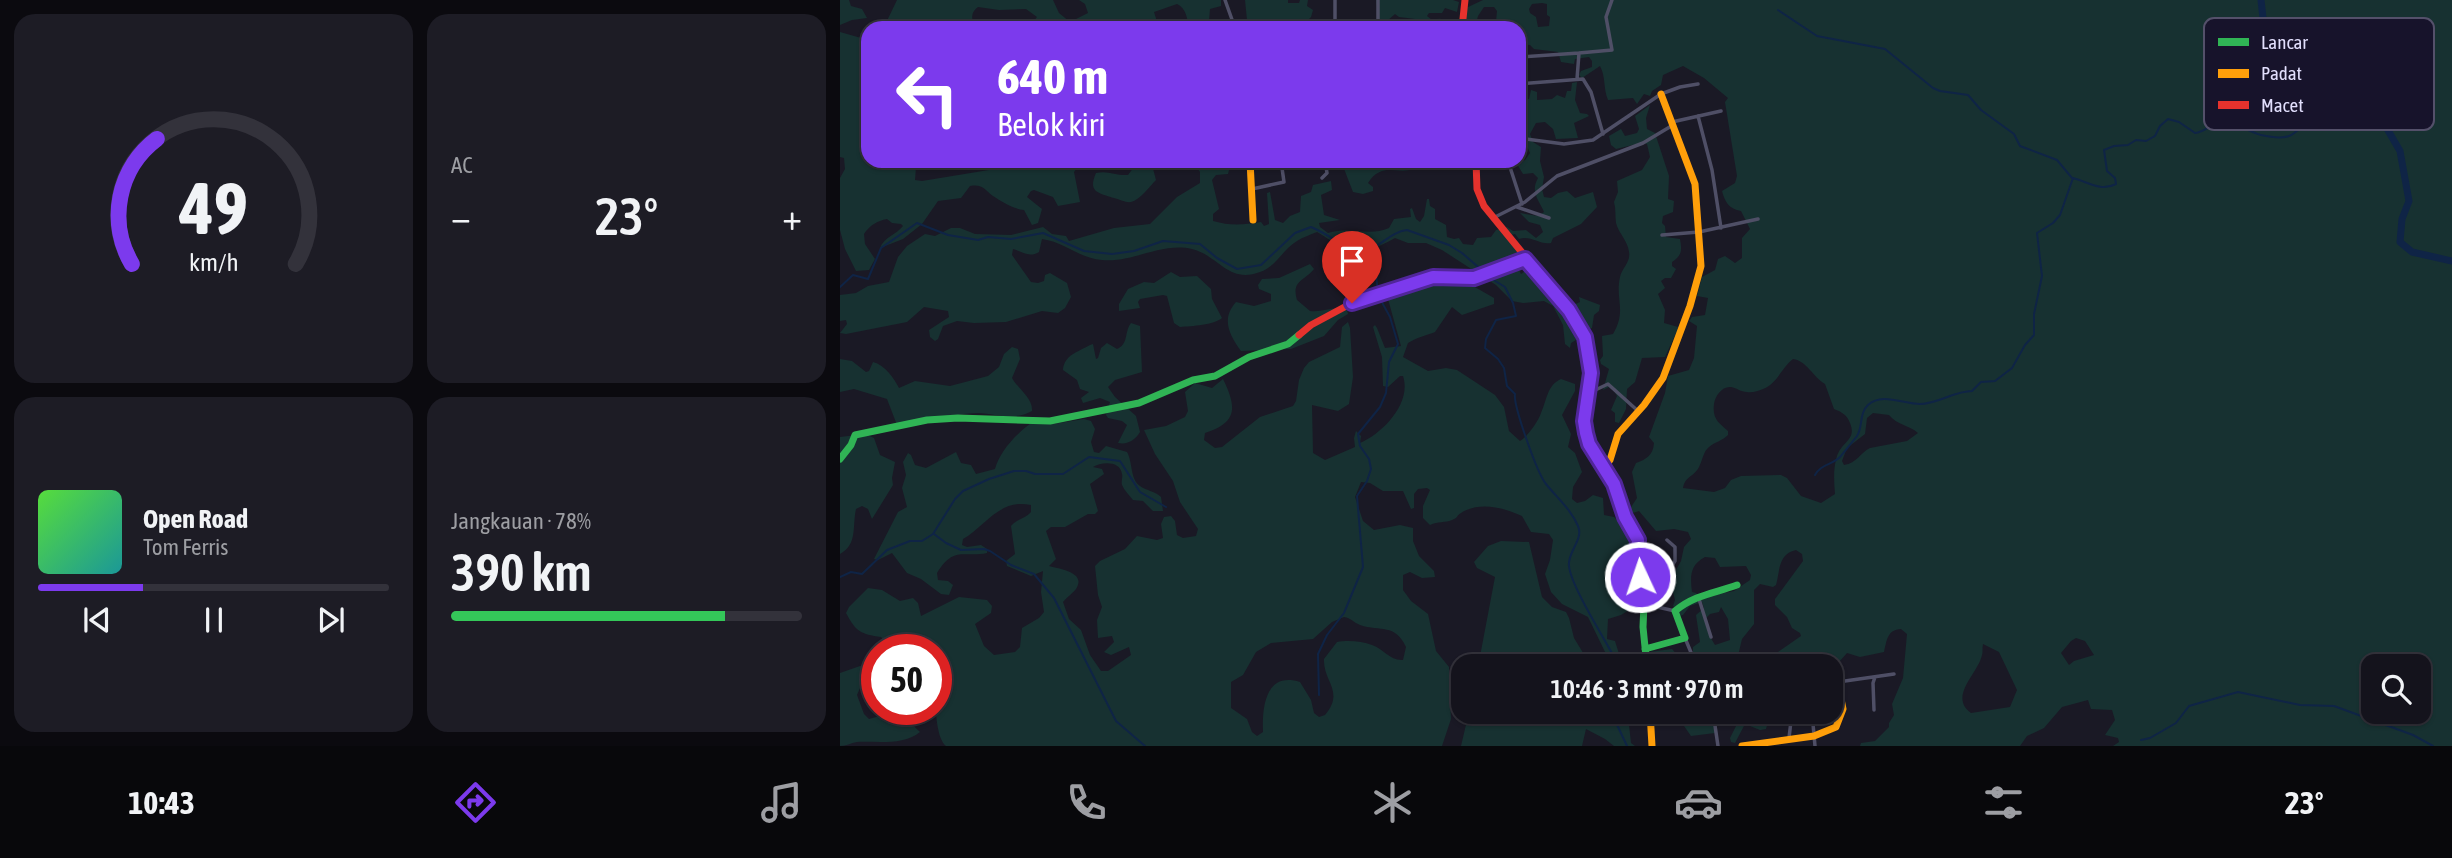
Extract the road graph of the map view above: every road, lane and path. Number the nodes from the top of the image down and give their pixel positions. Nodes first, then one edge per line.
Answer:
1 (1225, 0) edge
2 (1335, 0) edge
3 (1378, 0) edge
4 (1465, 0) edge
5 (1612, 0) edge
6 (1232, 21) edge
7 (1335, 21) edge
8 (1378, 21) edge
9 (1463, 21) edge
10 (1579, 53) junction
11 (1526, 57) edge
12 (1577, 79) junction
13 (1526, 83) edge
14 (1698, 84) dead end
15 (1661, 94) junction
16 (1721, 111) dead end
17 (1698, 116) junction
18 (1673, 123) junction
19 (1603, 135) junction
20 (1526, 139) edge
21 (1250, 168) edge
22 (1282, 168) edge
23 (1327, 168) edge
24 (1476, 168) edge
25 (1510, 168) edge
26 (1322, 178) dead end
27 (1250, 189) junction
28 (1522, 204) junction
29 (1515, 206) junction
30 (1493, 218) junction
31 (1549, 218) dead end
32 (1758, 219) dead end
33 (1253, 220) dead end
34 (1721, 228) junction
35 (1699, 232) junction
36 (1662, 235) dead end
37 (1525, 259) junction
38 (1590, 393) junction
39 (1639, 411) junction
40 (840, 459) edge
41 (1603, 468) junction
42 (1667, 540) dead end
43 (1640, 577) junction
44 (1737, 585) dead end
45 (1697, 595) junction
46 (1644, 604) junction
47 (1675, 611) junction
48 (1711, 637) dead end
49 (1685, 638) junction
50 (1644, 649) junction
51 (1645, 654) edge
52 (1692, 654) edge
53 (1894, 674) dead end
54 (1875, 677) junction
55 (1843, 681) edge
56 (1874, 710) dead end
57 (1651, 724) edge
58 (1715, 724) edge
59 (1791, 724) edge
60 (1813, 724) edge
61 (1838, 724) edge
62 (1814, 736) junction
63 (1790, 738) junction
64 (1652, 746) edge
65 (1718, 746) edge
66 (1742, 746) edge
67 (1815, 746) edge

1 - 6 street
2 - 7 street
3 - 8 street
4 - 9 street
5 - 10 street
10 - 11 street
10 - 12 street
12 - 13 street
12 - 19 street
14 - 15 street
15 - 18 street
15 - 19 street
16 - 17 street
17 - 18 street
17 - 34 street
18 - 28 street
18 - 35 street
19 - 20 street
21 - 27 street
22 - 27 street
23 - 26 street
24 - 30 street
25 - 28 street
27 - 33 street
28 - 29 street
29 - 30 street
29 - 31 street
30 - 37 street
32 - 34 street
34 - 35 street
35 - 36 street
35 - 39 street
37 - 38 street
37 - 40 street
38 - 39 street
38 - 41 street
39 - 41 street
41 - 43 street
42 - 43 street
43 - 46 street
44 - 45 street
45 - 47 street
45 - 48 street
46 - 47 street
46 - 50 street
47 - 49 street
49 - 50 street
49 - 52 street
50 - 51 street
53 - 54 street
54 - 55 street
54 - 56 street
57 - 64 street
58 - 65 street
59 - 63 street
60 - 62 street
61 - 62 street
62 - 63 street
62 - 67 street
63 - 66 street

